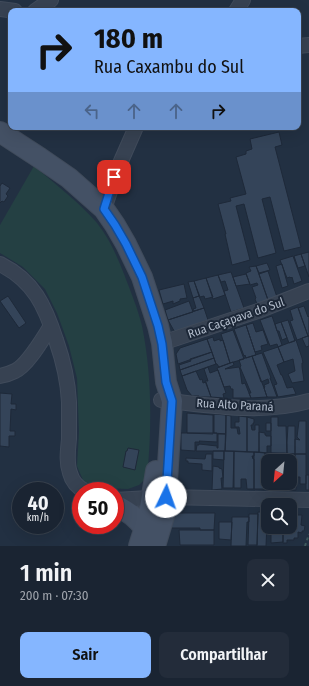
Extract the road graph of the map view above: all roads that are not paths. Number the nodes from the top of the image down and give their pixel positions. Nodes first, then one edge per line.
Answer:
1 (51, 0) edge
2 (39, 8) edge
3 (135, 130) edge
4 (0, 132) edge
5 (104, 209) junction
6 (0, 264) edge
7 (309, 292) edge
8 (51, 326) junction
9 (162, 344) junction
10 (0, 376) edge
11 (166, 394) junction
12 (309, 401) edge
13 (74, 482) edge
14 (159, 498) junction
15 (124, 500) edge
16 (309, 500) edge
17 (124, 510) edge
18 (142, 537) edge
19 (155, 546) edge

1 - 2 street
3 - 5 street
4 - 5 main road
5 - 9 main road
6 - 8 street
7 - 9 street, Rua Caçapava do Sul
8 - 10 street
8 - 13 street
9 - 11 main road
11 - 12 street, Rua Alto Paraná
11 - 14 main road
14 - 15 street
14 - 16 street
14 - 18 main road
14 - 19 main road
17 - 18 main road

